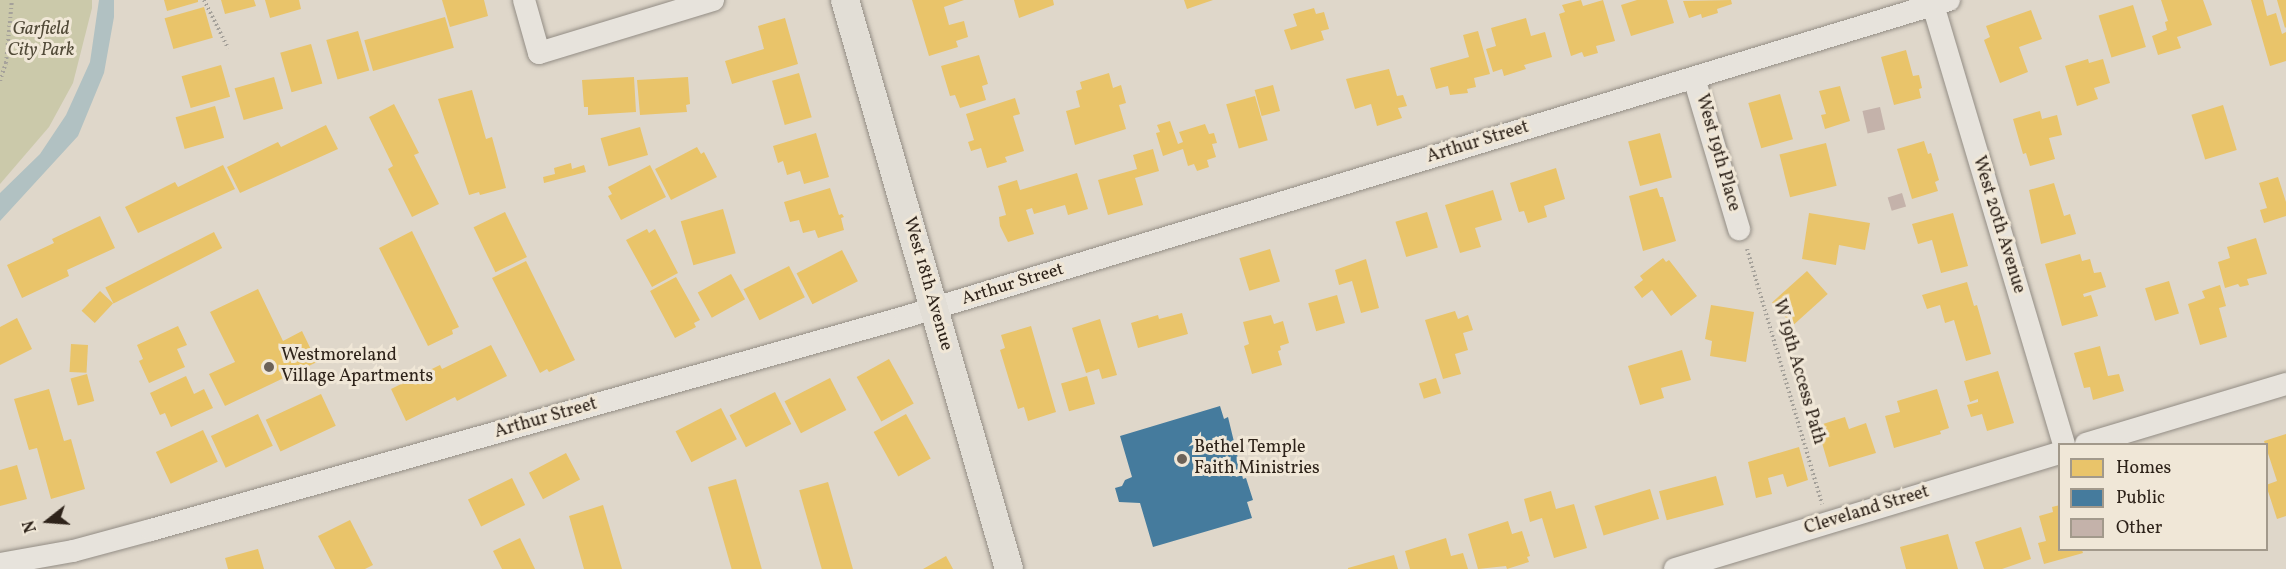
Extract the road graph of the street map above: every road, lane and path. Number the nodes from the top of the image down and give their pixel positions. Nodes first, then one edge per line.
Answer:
1 (12, 0) edge
2 (204, 0) edge
3 (524, 0) edge
4 (713, 0) edge
5 (845, 0) edge
6 (1941, 2) edge
7 (228, 48) dead end
8 (1694, 78) junction
9 (0, 81) edge
10 (1739, 229) joint
11 (933, 308) junction
12 (2286, 384) edge
13 (2064, 443) edge
14 (2089, 443) edge
15 (2058, 454) edge
16 (1827, 523) junction
17 (0, 564) edge
18 (1009, 569) edge
19 (1675, 569) edge

1 - 9 path
2 - 7 path
3 - 4 street
5 - 11 main road, West 18th Avenue
6 - 8 street, Arthur Street
6 - 13 street, West 20th Avenue
8 - 10 street, West 19th Place
8 - 11 street, Arthur Street
10 - 16 path, W 19th Access Path
11 - 17 street, Arthur Street
11 - 18 main road, West 18th Avenue
12 - 14 street
15 - 16 street, Cleveland Street
16 - 19 street, Cleveland Street

